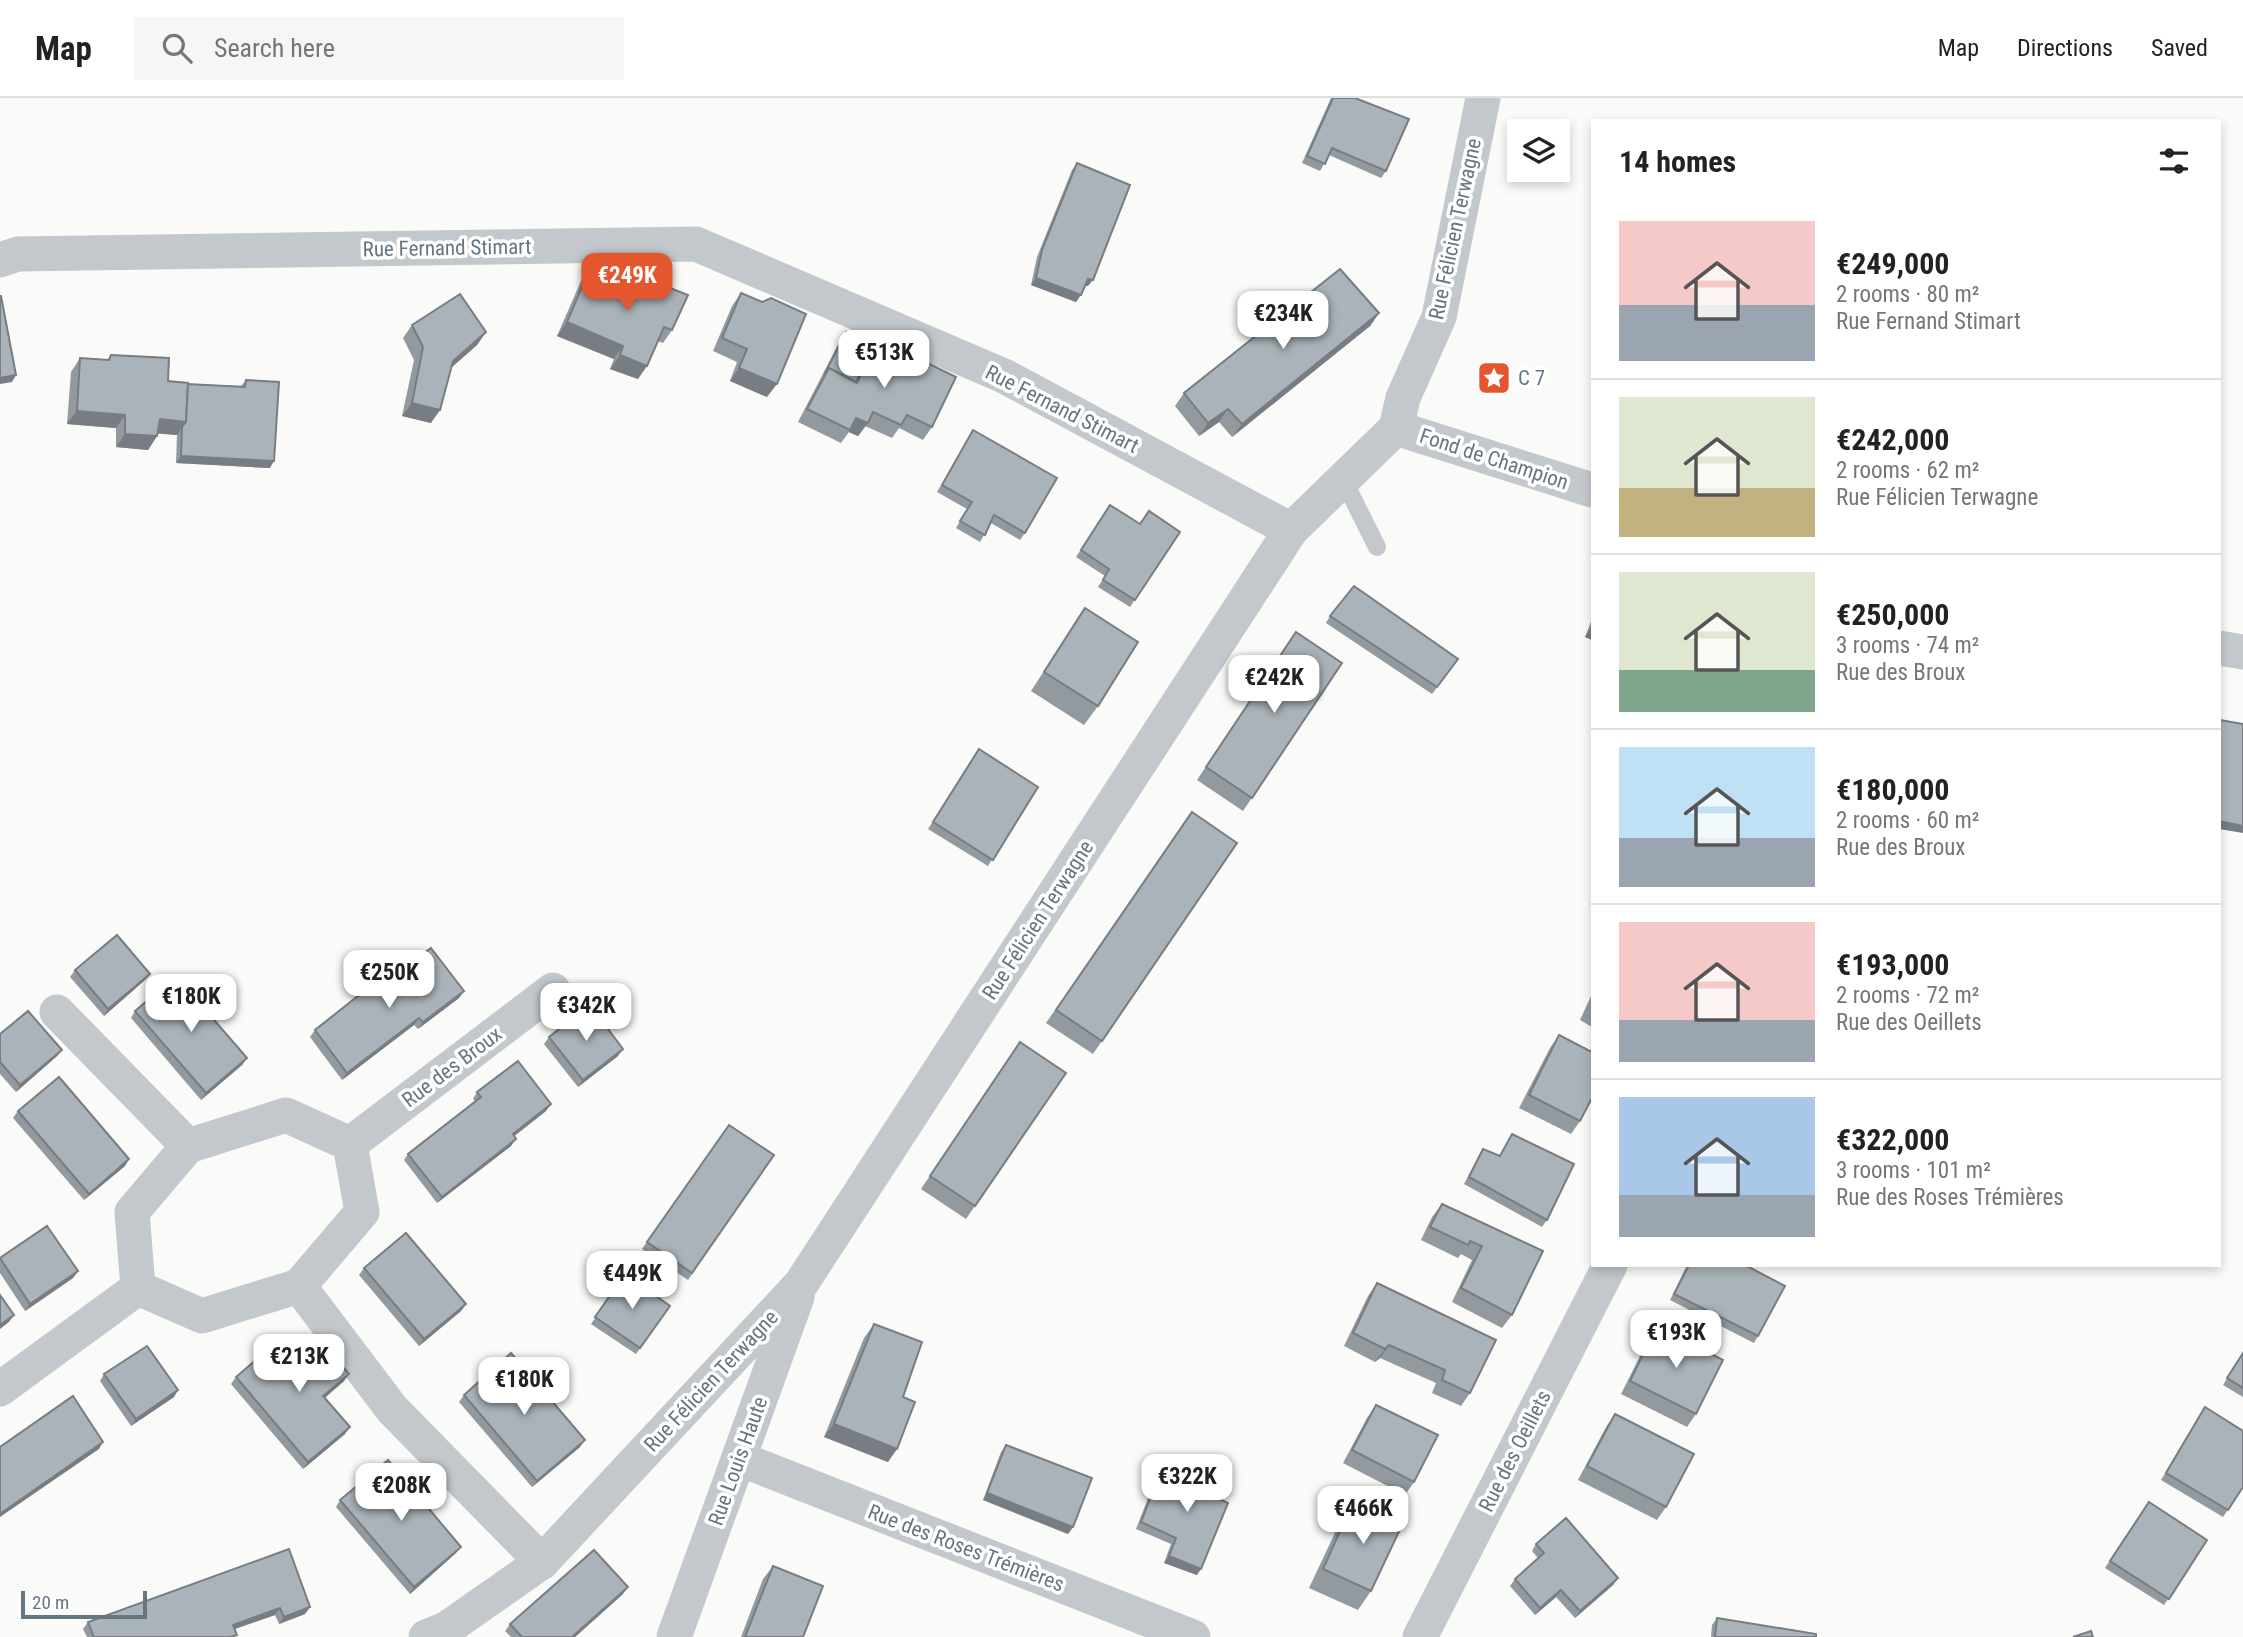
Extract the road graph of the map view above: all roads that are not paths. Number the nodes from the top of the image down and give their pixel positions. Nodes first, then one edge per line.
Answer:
1 (1483, 98) edge
2 (0, 260) edge
3 (1396, 428) junction
4 (1343, 479) junction
5 (1591, 491) edge
6 (1291, 530) junction
7 (1377, 547) dead end
8 (2221, 648) edge
9 (2243, 652) edge
10 (553, 990) dead end
11 (57, 1012) dead end
12 (350, 1144) junction
13 (188, 1146) junction
14 (1609, 1267) edge
15 (802, 1284) junction
16 (299, 1286) junction
17 (138, 1288) junction
18 (0, 1389) edge
19 (740, 1459) junction
20 (542, 1562) junction
21 (426, 1637) edge
22 (674, 1637) edge
23 (1193, 1637) edge
24 (1420, 1637) edge

1 - 3 street, Rue Félicien Terwagne
2 - 6 street, Rue Fernand Stimart
3 - 4 street, Rue Félicien Terwagne
3 - 5 street, Fond de Champion
4 - 6 street, Rue Félicien Terwagne
4 - 7 lane
6 - 15 street, Rue Félicien Terwagne
8 - 9 street
10 - 12 street, Rue des Broux
11 - 13 street
12 - 13 street
12 - 16 street
13 - 17 street
14 - 24 street, Rue des Oeillets
15 - 19 street, Rue Louis Haute
15 - 20 street, Rue Félicien Terwagne
16 - 17 street
16 - 20 street
17 - 18 street
19 - 22 street, Rue Louis Haute
19 - 23 street, Rue des Roses Trémières
20 - 21 street, Rue Félicien Terwagne

